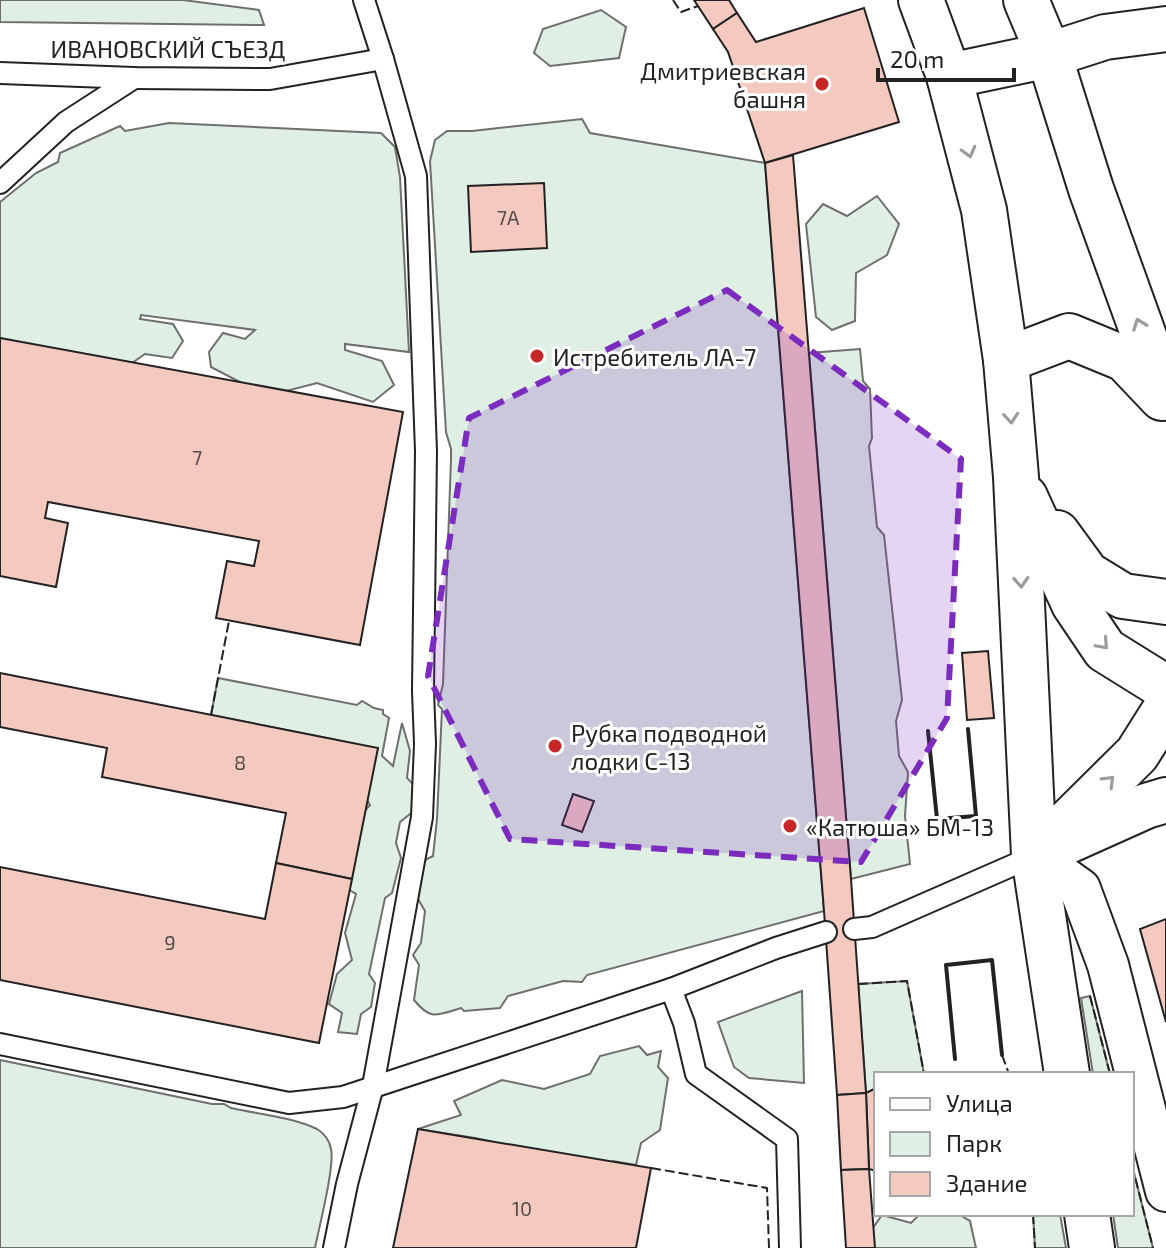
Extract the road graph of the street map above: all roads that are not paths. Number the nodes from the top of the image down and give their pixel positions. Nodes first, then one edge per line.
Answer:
1 (364, 0) edge
2 (921, 0) edge
3 (1026, 0) edge
4 (1166, 29) edge
5 (1049, 55) junction
6 (383, 59) junction
7 (0, 73) edge
8 (949, 76) junction
9 (134, 78) junction
10 (0, 183) edge
11 (1006, 360) junction
12 (1166, 397) edge
13 (1166, 403) edge
14 (1016, 477) junction
15 (1166, 602) edge
16 (1166, 688) edge
17 (1166, 708) edge
18 (1166, 800) edge
19 (1034, 856) junction
20 (854, 929) dead end
21 (826, 932) dead end
22 (671, 989) junction
23 (0, 1044) edge
24 (1067, 1072) edge
25 (373, 1086) junction
26 (1166, 1191) edge
27 (1087, 1216) edge
28 (334, 1248) edge
29 (790, 1248) edge
30 (1092, 1248) edge

1 - 6 lane
2 - 8 main road
3 - 5 main road
4 - 5 main road
5 - 8 main road
12 -> 5 main road
6 - 9 lane, ИВАНОВСКИЙ СЪЕЗД
6 - 25 lane
7 - 9 lane, ИВАНОВСКИЙ СЪЕЗД
8 -> 11 main road
9 - 10 lane
11 - 13 main road
11 -> 14 main road
14 - 15 main road
14 -> 16 main road
14 -> 19 main road
19 -> 17 main road
18 - 19 main road
19 - 20 lane
19 - 24 main road
19 - 26 street
21 - 22 lane
22 - 25 lane
22 - 29 lane
23 - 25 lane
25 - 28 lane
27 - 30 main road

